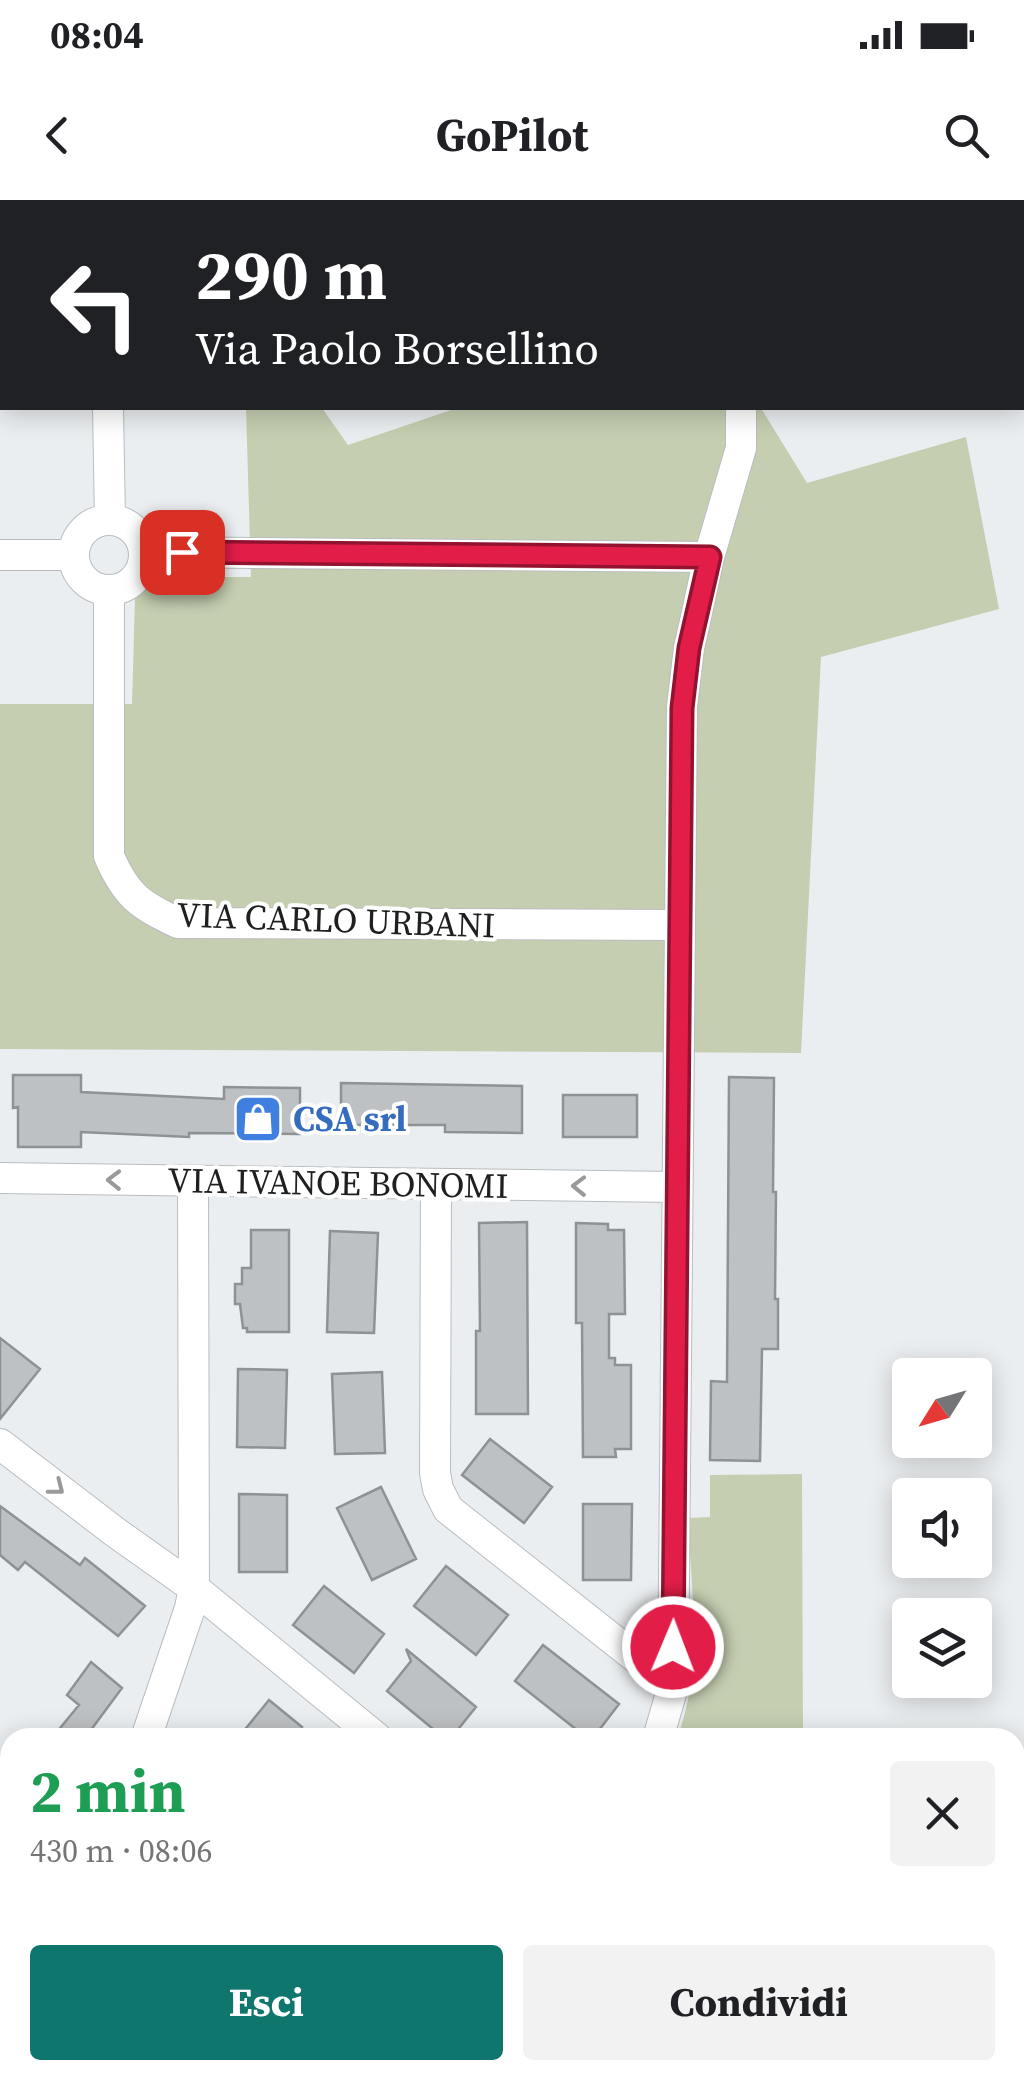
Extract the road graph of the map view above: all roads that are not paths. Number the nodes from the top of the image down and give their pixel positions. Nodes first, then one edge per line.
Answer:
1 (108, 410) edge
2 (741, 410) edge
3 (110, 520) junction
4 (144, 552) junction
5 (0, 555) edge
6 (74, 555) junction
7 (710, 557) junction
8 (109, 590) junction
9 (679, 925) junction
10 (0, 1178) edge
11 (193, 1182) junction
12 (436, 1185) junction
13 (676, 1187) junction
14 (0, 1444) edge
15 (195, 1537) junction
16 (146, 1554) junction
17 (194, 1588) junction
18 (673, 1687) junction
19 (149, 1728) edge
20 (365, 1728) edge
21 (661, 1728) edge

1 - 3 street
2 - 7 street
3 - 4 street
3 - 6 street
4 - 7 street
4 - 8 street
5 - 6 street
6 - 8 street
7 - 9 street
8 - 9 street, VIA CARLO URBANI
9 - 13 street
11 -> 10 street, VIA IVANOE BONOMI
11 - 12 street, VIA IVANOE BONOMI
11 - 15 street
13 -> 12 street, VIA IVANOE BONOMI
12 - 18 street
13 - 18 street
14 -> 16 street
15 - 16 street
15 - 17 street
16 - 17 street
17 - 19 street
17 - 20 street
18 - 21 street

